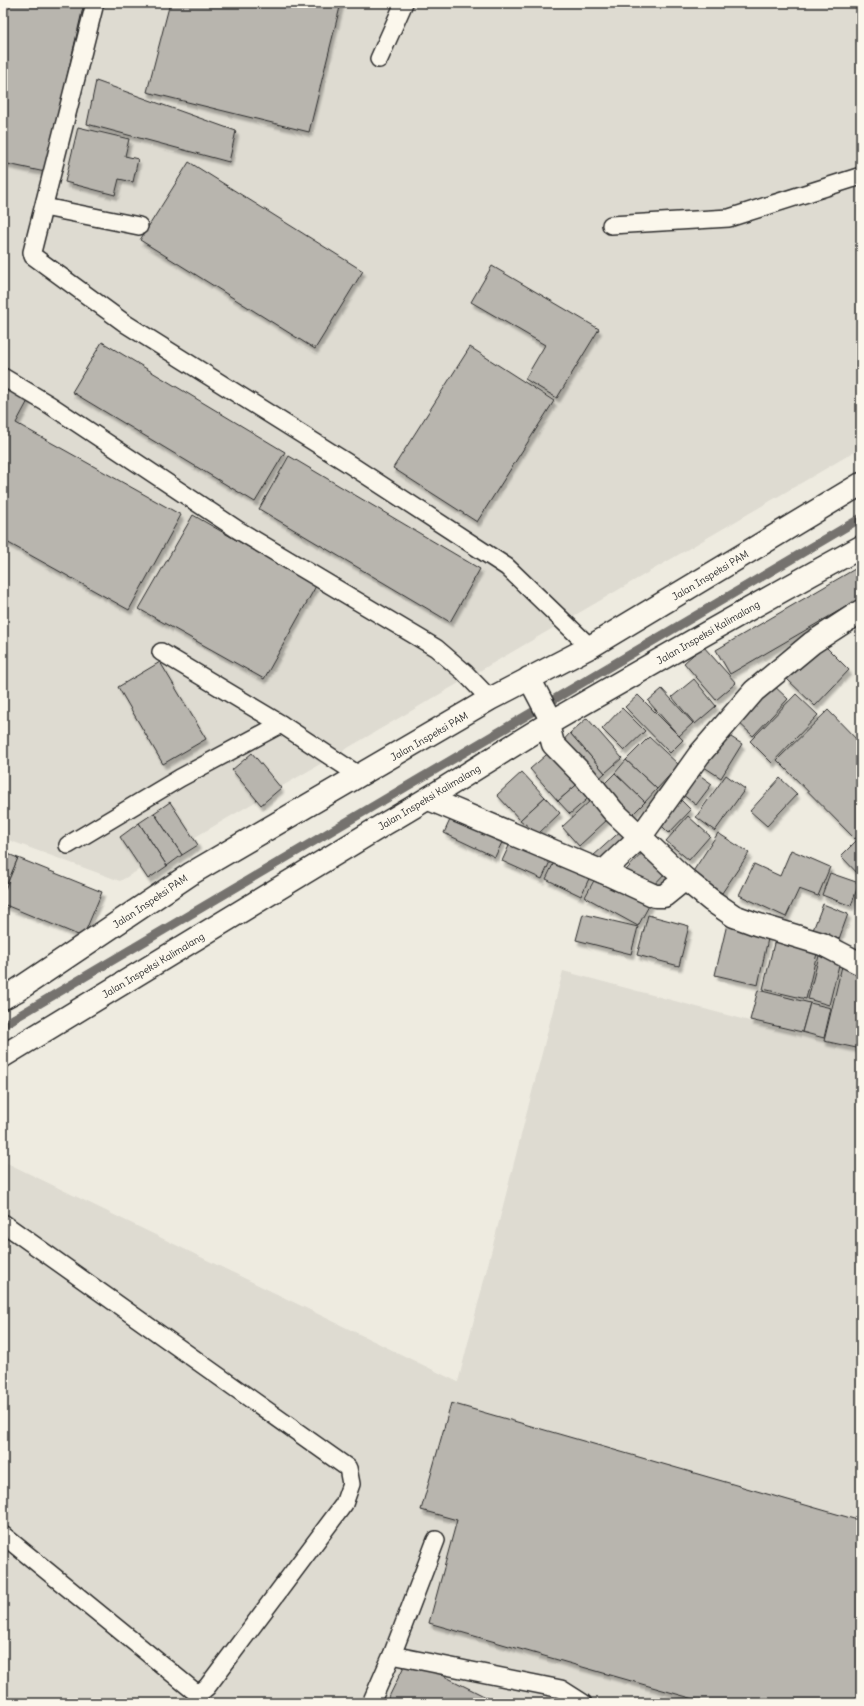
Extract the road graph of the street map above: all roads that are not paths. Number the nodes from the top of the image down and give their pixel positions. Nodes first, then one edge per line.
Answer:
1 (95, 3) edge
2 (404, 3) edge
3 (379, 59) dead end
4 (861, 176) edge
5 (44, 207) junction
6 (611, 225) dead end
7 (139, 226) dead end
8 (3, 377) edge
9 (859, 490) edge
10 (861, 547) edge
11 (861, 611) edge
12 (590, 647) junction
13 (161, 652) dead end
14 (530, 680) junction
15 (490, 700) junction
16 (548, 721) junction
17 (281, 724) junction
18 (360, 776) junction
19 (429, 799) junction
20 (641, 836) junction
21 (68, 845) dead end
22 (603, 872) junction
23 (685, 879) junction
24 (861, 964) edge
25 (3, 998) edge
26 (3, 1056) edge
27 (3, 1223) edge
28 (3, 1535) edge
29 (436, 1540) dead end
30 (392, 1654) junction
31 (371, 1703) edge
32 (583, 1703) edge

1 - 5 lane
2 - 3 lane
4 - 6 lane
5 - 7 lane
5 - 12 lane
8 - 15 lane
9 - 12 street, Jalan Inspeksi PAM
10 - 16 street, Jalan Inspeksi Kalimalang
11 - 20 street
12 - 14 street, Jalan Inspeksi PAM
13 - 17 lane
14 - 15 street, Jalan Inspeksi PAM
14 - 16 street
15 - 18 street, Jalan Inspeksi PAM
16 - 19 street, Jalan Inspeksi Kalimalang
16 - 20 street
17 - 18 lane
17 - 21 lane
18 - 25 street, Jalan Inspeksi PAM
19 - 22 street
19 - 26 street, Jalan Inspeksi Kalimalang
20 - 22 street
20 - 23 street
22 - 23 street
23 - 24 street
27 - 28 lane
29 - 30 lane
30 - 31 lane
30 - 32 lane

